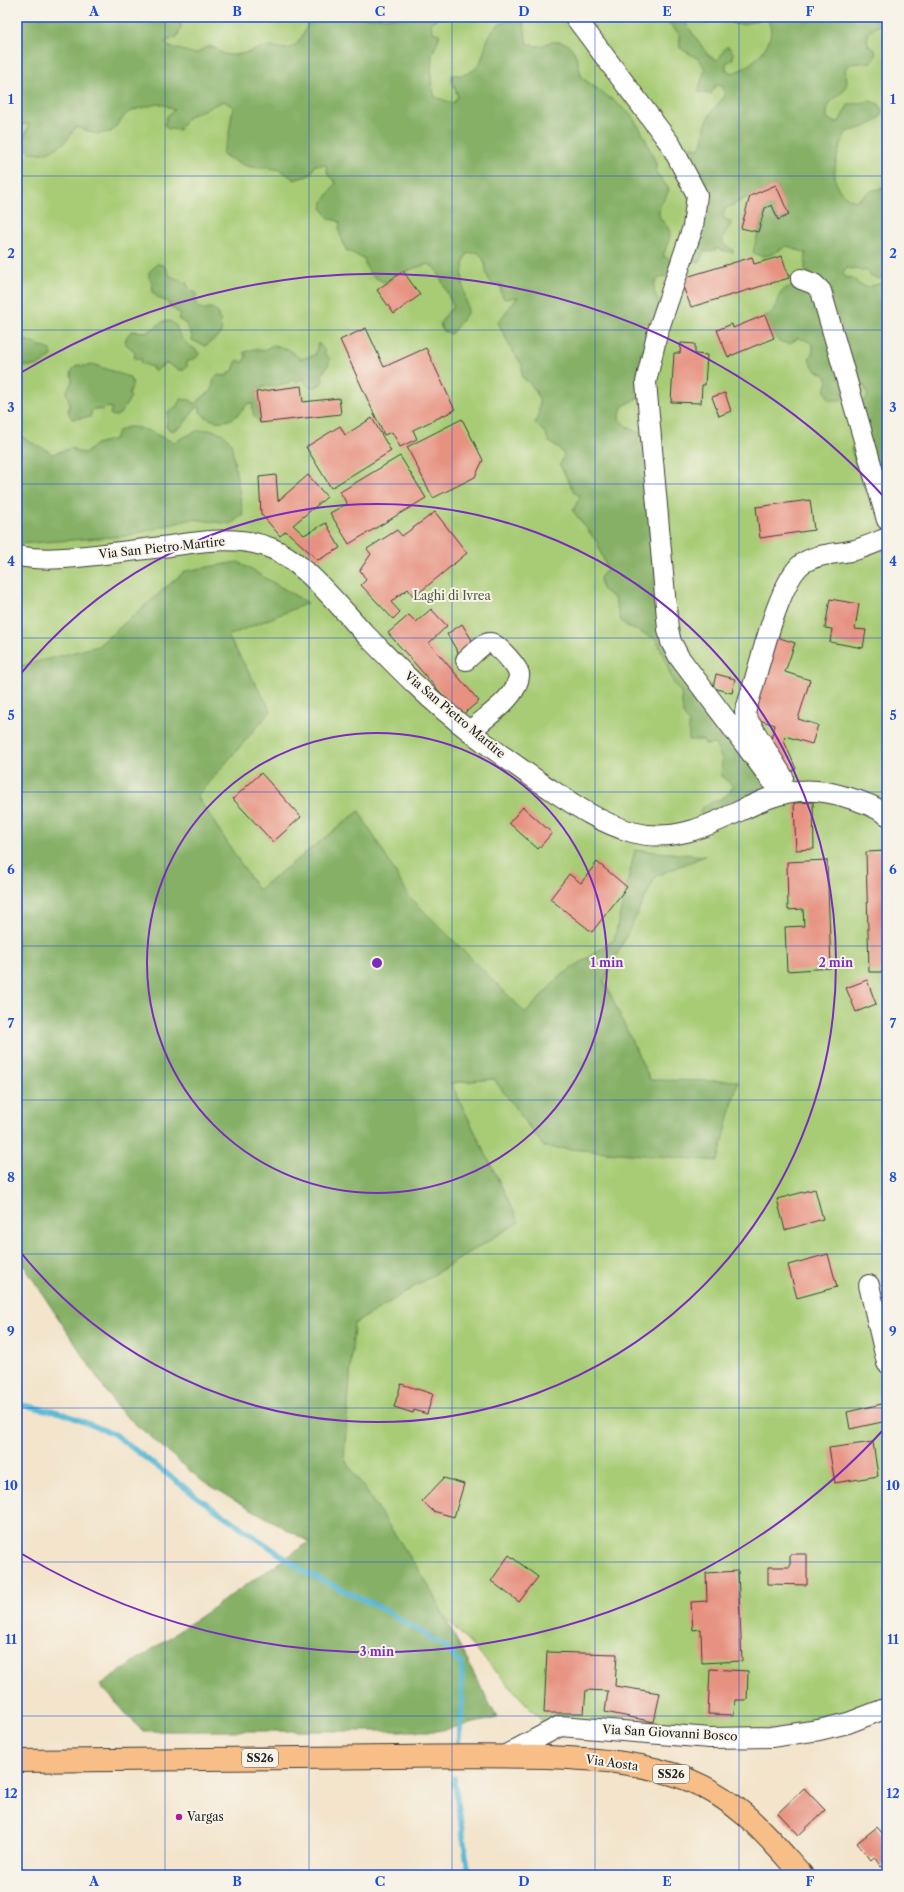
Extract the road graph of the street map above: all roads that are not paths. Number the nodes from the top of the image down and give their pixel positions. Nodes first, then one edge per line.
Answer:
1 (575, 17) edge
2 (801, 279) dead end
3 (887, 520) edge
4 (887, 538) edge
5 (17, 556) edge
6 (466, 660) dead end
7 (470, 731) junction
8 (787, 793) junction
9 (887, 815) edge
10 (869, 1285) dead end
11 (887, 1363) edge
12 (887, 1708) edge
13 (504, 1756) junction
14 (17, 1761) edge
15 (802, 1875) edge

1 - 8 street
2 - 3 street
4 - 8 street
5 - 7 street, Via San Pietro Martire
6 - 7 street
7 - 8 street, Via San Pietro Martire
8 - 9 street, Via San Pietro Martire
10 - 11 street
12 - 13 street, Via San Giovanni Bosco
13 - 14 main road, SS26
13 - 15 main road, Via Aosta / SS26

